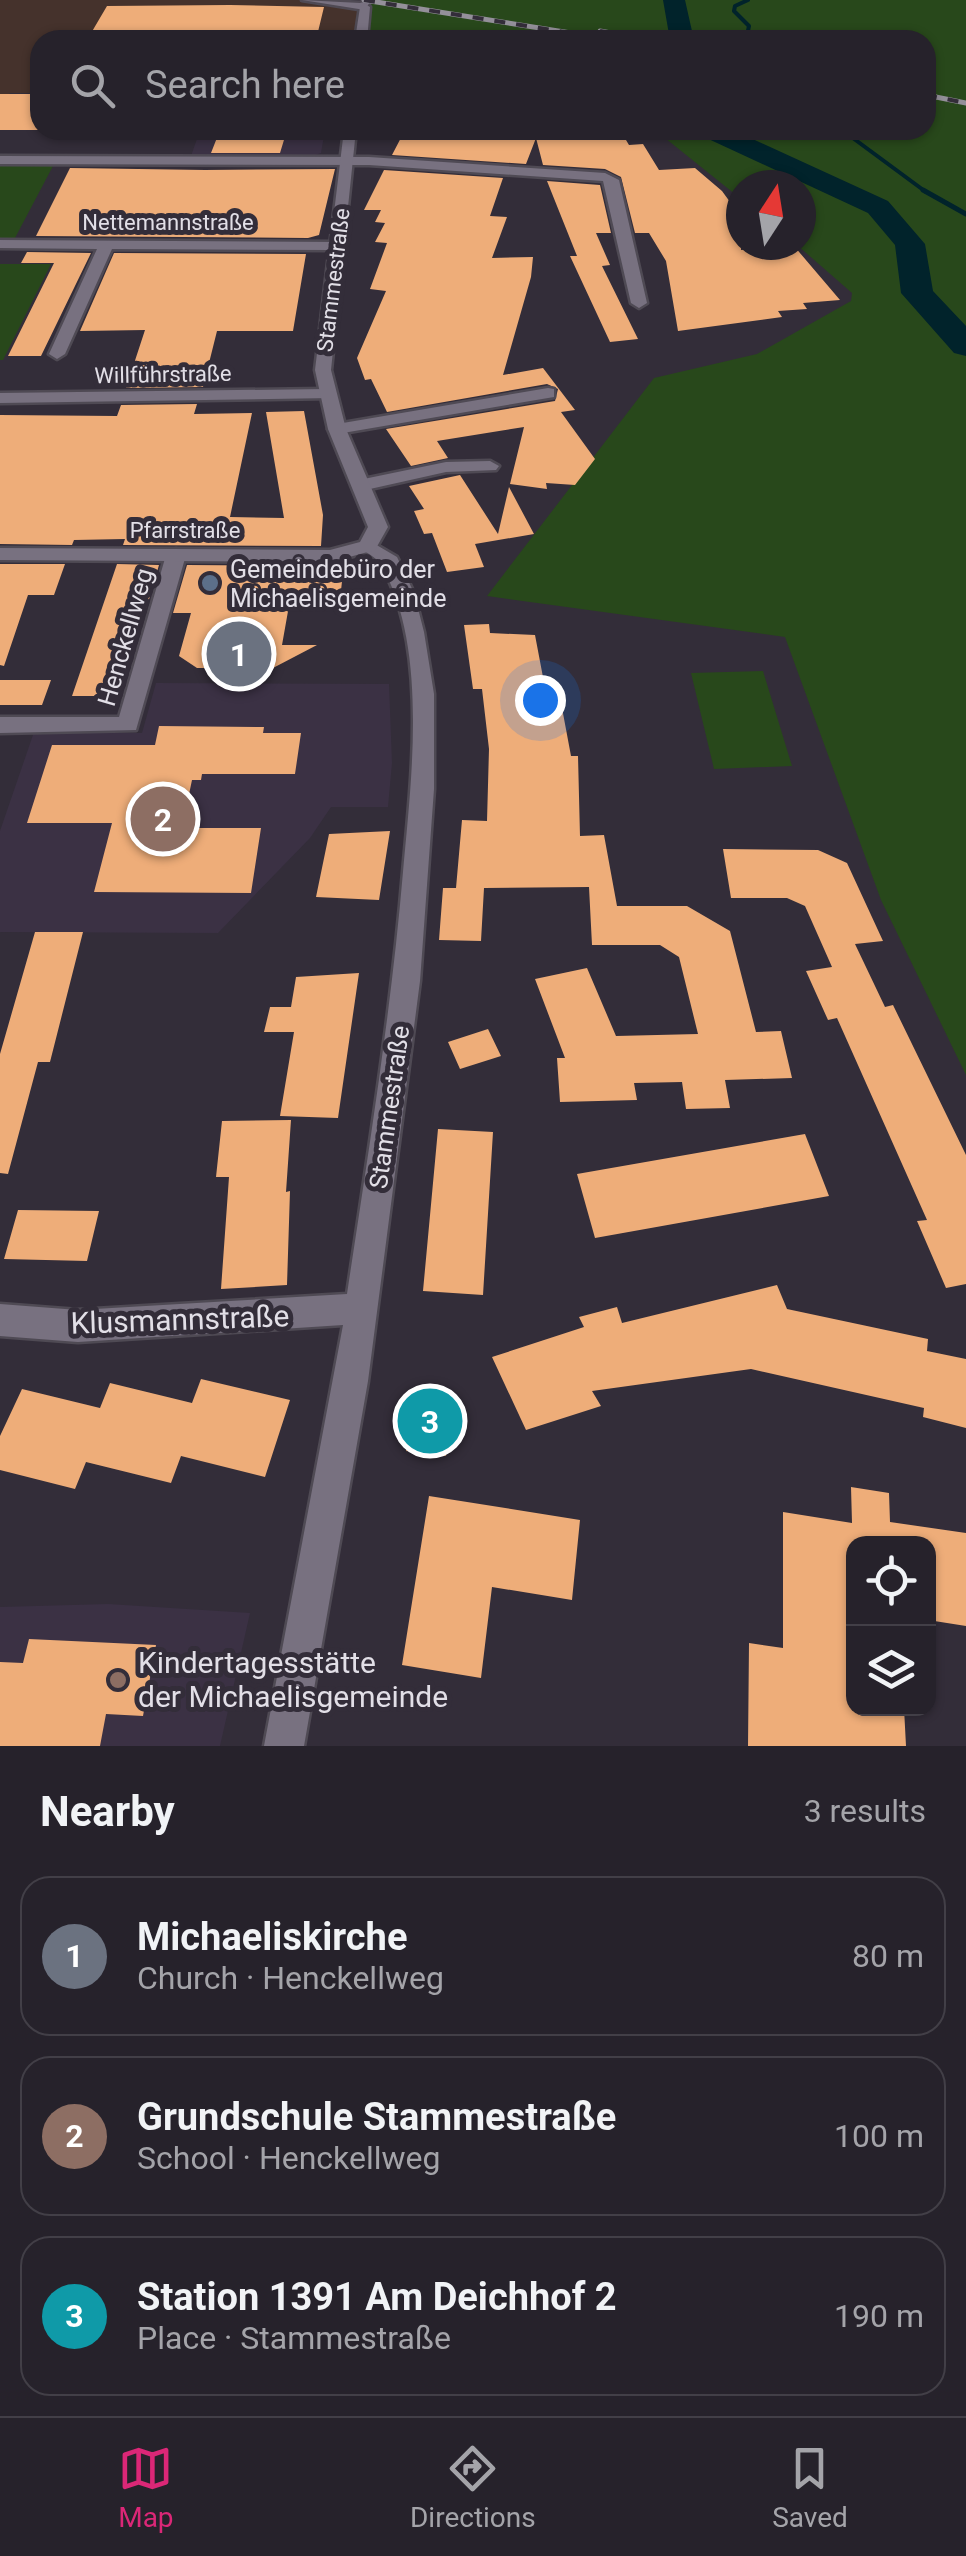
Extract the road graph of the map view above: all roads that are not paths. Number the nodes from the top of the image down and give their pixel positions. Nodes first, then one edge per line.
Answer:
1 (307, 0) edge
2 (366, 3) edge
3 (362, 30) edge
4 (349, 140) edge
5 (0, 160) edge
6 (348, 161) junction
7 (0, 244) edge
8 (107, 244) junction
9 (336, 246) junction
10 (639, 303) dead end
11 (57, 354) dead end
12 (548, 393) dead end
13 (326, 394) junction
14 (0, 398) edge
15 (337, 429) junction
16 (490, 466) dead end
17 (361, 485) junction
18 (368, 546) junction
19 (0, 554) edge
20 (176, 556) junction
21 (0, 725) edge
22 (359, 1310) junction
23 (0, 1320) edge
24 (284, 1746) edge

1 - 2 street
2 - 3 street
4 - 6 street, Stammestraße
5 - 6 street
6 - 9 street, Stammestraße
6 - 10 street
7 - 8 street, Nettemannstraße
8 - 9 street, Nettemannstraße
8 - 11 street
9 - 13 street, Stammestraße
12 - 15 street
13 - 14 street, Willführstraße
13 - 15 street, Stammestraße
15 - 17 street, Stammestraße
16 - 17 street
17 - 18 street, Stammestraße
18 - 20 street, Pfarrstraße
18 - 22 street, Stammestraße
19 - 20 street, Pfarrstraße
20 - 21 street, Henckellweg
22 - 23 street, Klusmannstraße
22 - 24 street, Stammestraße

